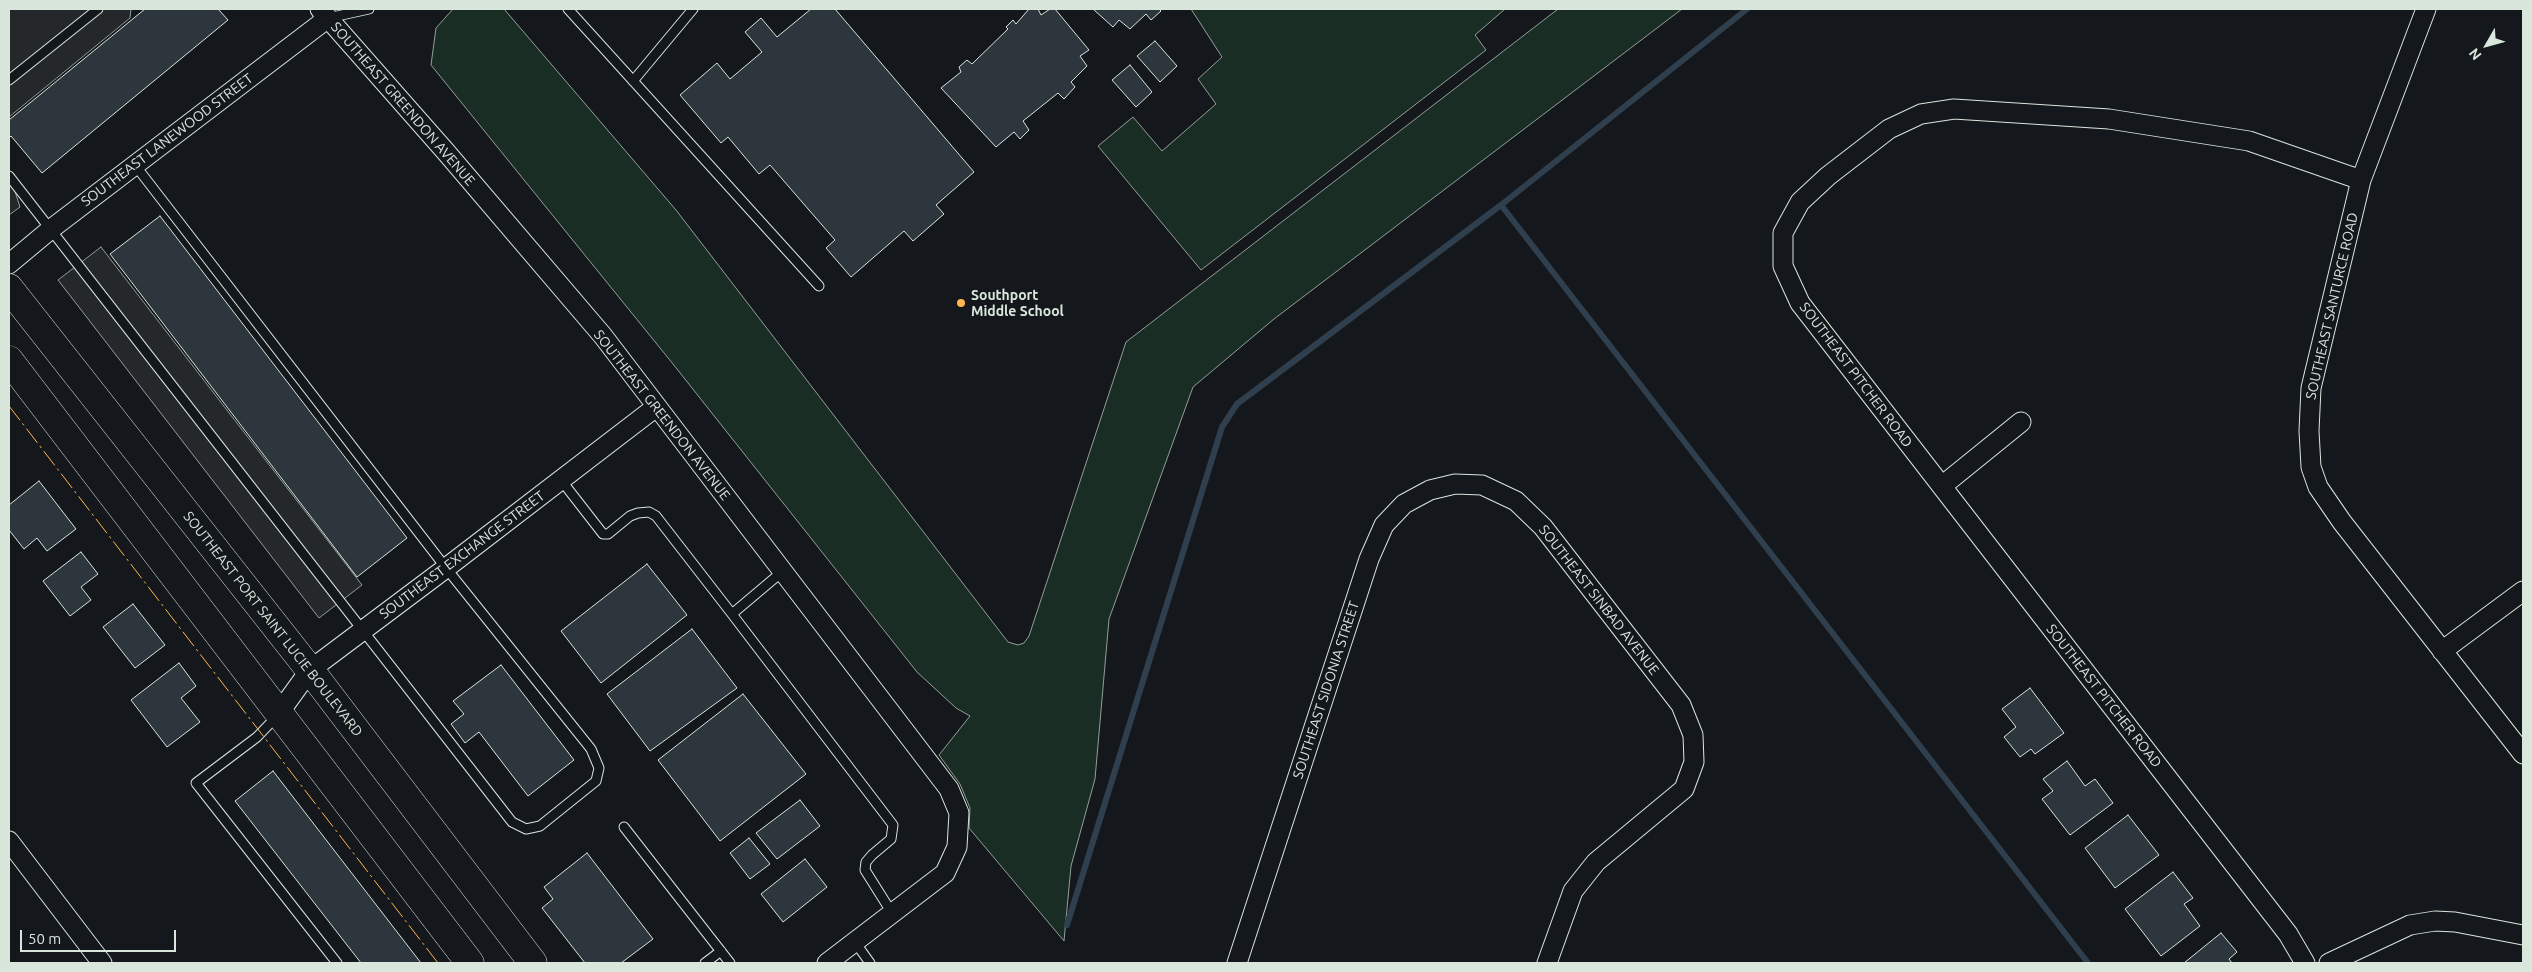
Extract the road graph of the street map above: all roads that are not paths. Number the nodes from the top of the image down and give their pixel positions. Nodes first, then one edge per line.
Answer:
1 (98, 9) edge
2 (368, 9) edge
3 (568, 9) edge
4 (693, 9) edge
5 (2426, 9) edge
6 (324, 13) edge
7 (9, 80) edge
8 (633, 81) junction
9 (135, 165) junction
10 (9, 176) edge
11 (2361, 180) junction
12 (51, 229) junction
13 (9, 264) edge
14 (820, 286) dead end
15 (9, 288) edge
16 (9, 360) edge
17 (656, 406) junction
18 (2021, 422) dead end
19 (560, 480) junction
20 (1482, 485) joint
21 (1942, 486) junction
22 (446, 568) junction
23 (784, 571) junction
24 (2523, 591) edge
25 (732, 614) junction
26 (362, 631) junction
27 (2442, 651) junction
28 (310, 670) junction
29 (280, 713) junction
30 (2523, 754) edge
31 (624, 827) dead end
32 (9, 841) edge
33 (892, 914) junction
34 (2523, 935) edge
35 (855, 942) junction
36 (721, 951) junction
37 (102, 963) edge
38 (337, 963) edge
39 (470, 963) edge
40 (533, 963) edge
41 (705, 963) edge
42 (730, 963) edge
43 (827, 963) edge
44 (870, 963) edge
45 (1237, 963) edge
46 (1547, 963) edge
47 (2304, 963) edge
48 (2329, 963) edge

1 - 7 lane
2 - 6 lane
3 - 8 lane
4 - 8 lane
5 - 11 street, SOUTHEAST SANTURCE ROAD
6 - 9 street, SOUTHEAST LANEWOOD STREET
6 - 17 street, SOUTHEAST GREENDON AVENUE
8 - 14 lane
9 - 12 street, SOUTHEAST LANEWOOD STREET
9 - 22 lane
10 - 12 lane
11 - 21 street, SOUTHEAST PITCHER ROAD
11 - 27 street, SOUTHEAST SANTURCE ROAD
12 - 13 street, SOUTHEAST LANEWOOD STREET
12 - 26 lane
15 - 28 main road, SOUTHEAST PORT SAINT LUCIE BOULEVARD
16 - 29 main road
17 - 19 street, SOUTHEAST EXCHANGE STREET
17 - 23 street, SOUTHEAST GREENDON AVENUE
18 - 21 street
19 - 22 street, SOUTHEAST EXCHANGE STREET
19 - 25 lane
20 - 45 street, SOUTHEAST SIDONIA STREET
20 - 46 street, SOUTHEAST SINBAD AVENUE
21 - 47 street, SOUTHEAST PITCHER ROAD
22 - 26 street, SOUTHEAST EXCHANGE STREET
22 - 26 lane
23 - 25 lane
23 - 33 street, SOUTHEAST GREENDON AVENUE
24 - 27 street
25 - 33 lane
26 - 28 street, SOUTHEAST EXCHANGE STREET
27 - 30 street, SOUTHEAST SANTURCE ROAD
28 - 29 street, SOUTHEAST EXCHANGE STREET
28 - 40 main road, SOUTHEAST PORT SAINT LUCIE BOULEVARD
29 - 38 lane
29 - 39 main road
31 - 36 lane
32 - 37 street
33 - 35 street, SOUTHEAST GREENDON AVENUE
34 - 48 street
35 - 43 street, SOUTHEAST GREENDON AVENUE
35 - 44 lane
36 - 41 lane
36 - 42 lane

